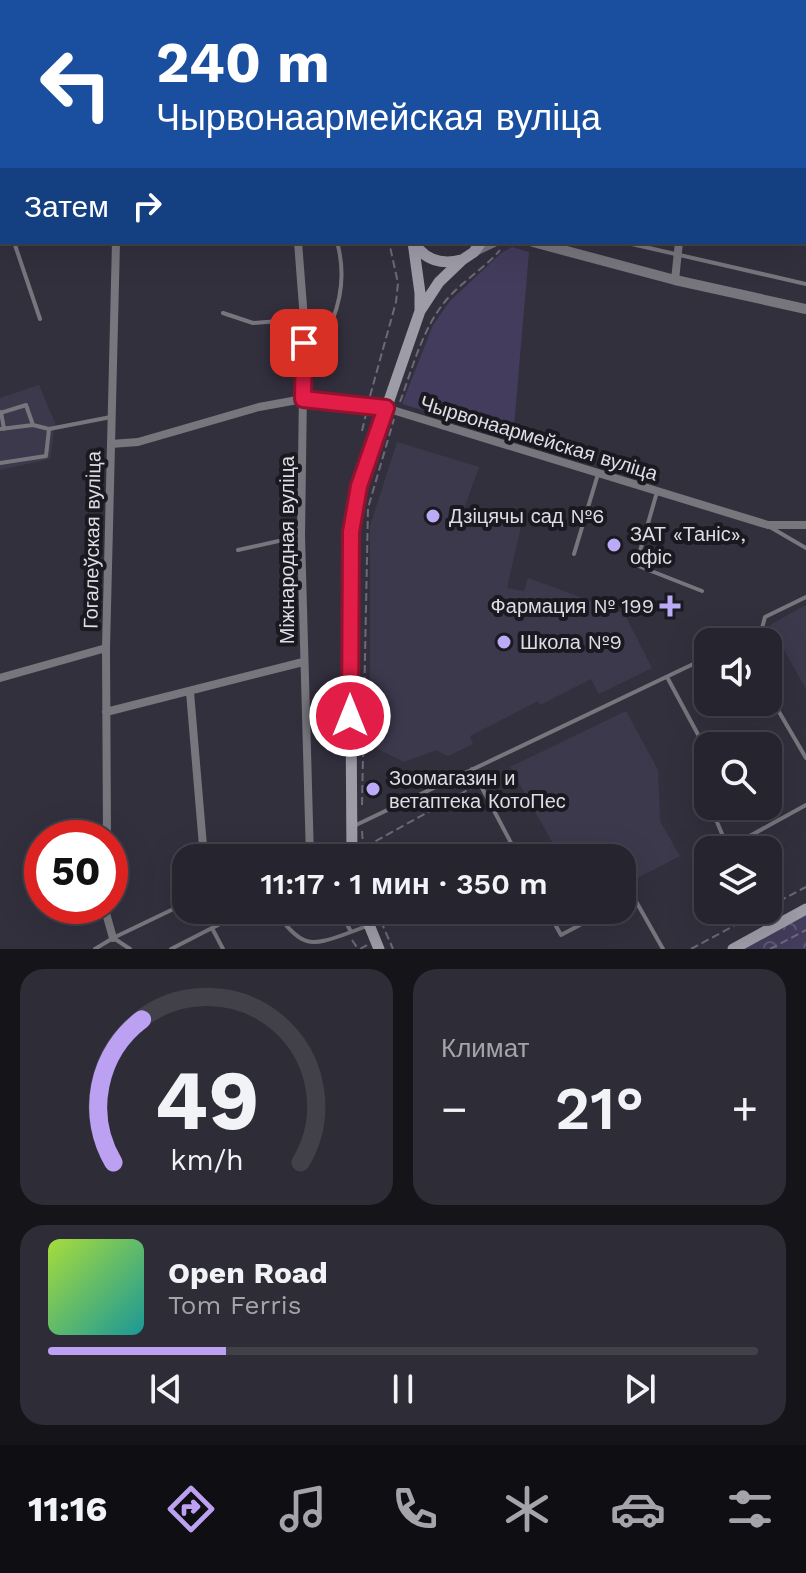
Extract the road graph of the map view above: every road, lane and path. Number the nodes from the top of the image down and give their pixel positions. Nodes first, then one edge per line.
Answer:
1 (15, 244) edge
2 (116, 244) edge
3 (298, 244) edge
4 (337, 244) edge
5 (389, 244) edge
6 (413, 244) edge
7 (415, 244) edge
8 (499, 244) edge
9 (632, 244) edge
10 (679, 244) edge
11 (561, 246) edge
12 (477, 247) edge
13 (678, 254) junction
14 (462, 260) junction
15 (675, 280) junction
16 (806, 284) edge
17 (806, 309) edge
18 (420, 311) junction
19 (223, 313) dead end
20 (40, 319) dead end
21 (304, 319) junction
22 (305, 367) junction
23 (303, 399) junction
24 (367, 406) junction
25 (391, 410) junction
26 (1, 413) edge
27 (111, 417) junction
28 (33, 425) junction
29 (2, 429) edge
30 (49, 429) junction
31 (362, 431) dead end
32 (111, 444) junction
33 (0, 463) edge
34 (598, 474) junction
35 (657, 492) junction
36 (768, 525) junction
37 (806, 525) edge
38 (301, 536) junction
39 (806, 548) edge
40 (238, 550) dead end
41 (574, 554) dead end
42 (702, 591) dead end
43 (806, 597) edge
44 (762, 628) edge
45 (106, 648) junction
46 (303, 662) junction
47 (694, 664) edge
48 (667, 677) junction
49 (0, 678) edge
50 (190, 692) junction
51 (106, 712) junction
52 (781, 716) edge
53 (697, 732) edge
54 (806, 758) edge
55 (472, 769) junction
56 (480, 784) junction
57 (806, 805) edge
58 (782, 818) edge
59 (107, 820) edge
60 (716, 820) edge
61 (779, 820) edge
62 (362, 822) junction
63 (350, 828) junction
64 (203, 844) edge
65 (310, 844) edge
66 (351, 844) edge
67 (363, 844) edge
68 (370, 844) edge
69 (512, 844) edge
70 (806, 887) edge
71 (782, 900) edge
72 (636, 901) edge
73 (806, 909) edge
74 (172, 910) edge
75 (109, 924) edge
76 (220, 924) edge
77 (284, 924) edge
78 (346, 924) edge
79 (382, 924) edge
80 (555, 924) edge
81 (582, 924) edge
82 (737, 924) edge
83 (368, 926) joint
84 (212, 928) junction
85 (806, 930) edge
86 (350, 933) junction
87 (113, 938) junction
88 (95, 949) edge
89 (130, 949) edge
90 (171, 949) edge
91 (223, 949) edge
92 (358, 949) edge
93 (379, 949) edge
94 (393, 949) edge
95 (663, 949) edge
96 (691, 949) edge
97 (733, 949) edge
98 (770, 949) edge

1 - 20 lane
2 - 27 street, Гогалеўская вуліца
3 - 21 street, Міжнародная вуліца
4 - 22 lane
5 - 24 path
6 - 18 main road
7 - 14 main road
8 - 12 street
8 - 25 path
9 - 13 lane
10 - 13 street
11 - 15 street
12 - 14 main road
13 - 15 street
13 - 16 lane
14 - 18 main road
15 - 17 street
18 - 25 main road
19 - 21 lane
21 - 22 street, Міжнародная вуліца
22 - 23 street, Міжнародная вуліца
23 - 24 street, Чырвонаармейская вуліца
23 - 32 street, Чырвонаармейская вуліца
23 - 38 street, Міжнародная вуліца
24 - 25 street, Чырвонаармейская вуліца
24 - 31 path
25 - 34 street, Чырвонаармейская вуліца
25 - 62 path
25 - 63 main road
26 - 28 lane
26 - 29 lane
27 - 30 lane
27 - 32 street, Гогалеўская вуліца
28 - 29 lane
28 - 30 lane
30 - 33 lane
32 - 45 street, Гогалеўская вуліца
34 - 35 street, Чырвонаармейская вуліца
34 - 41 lane
35 - 36 street, Чырвонаармейская вуліца
35 - 42 lane
36 - 37 street, Чырвонаармейская вуліца
36 - 39 lane
38 - 40 lane
38 - 46 street, Міжнародная вуліца
43 - 44 lane
45 - 49 street
45 - 51 street, Гогалеўская вуліца
46 - 50 street
46 - 65 street, Міжнародная вуліца
47 - 48 lane
48 - 53 lane
48 - 55 lane
50 - 51 street
50 - 64 street
51 - 59 street, Гогалеўская вуліца
52 - 54 lane
55 - 56 lane
55 - 62 lane
56 - 68 path
56 - 69 lane
57 - 58 lane
60 - 61 lane
62 - 63 lane
62 - 67 path
63 - 66 main road
70 - 71 path
72 - 95 lane
73 - 97 main road
74 - 87 lane
75 - 87 street
76 - 84 lane
77 - 86 lane
78 - 86 lane
79 - 94 path
80 - 81 lane
82 - 96 path
83 - 86 lane
83 - 93 main road
84 - 90 lane
84 - 91 lane
85 - 98 path
86 - 92 path
87 - 88 lane
87 - 89 lane

